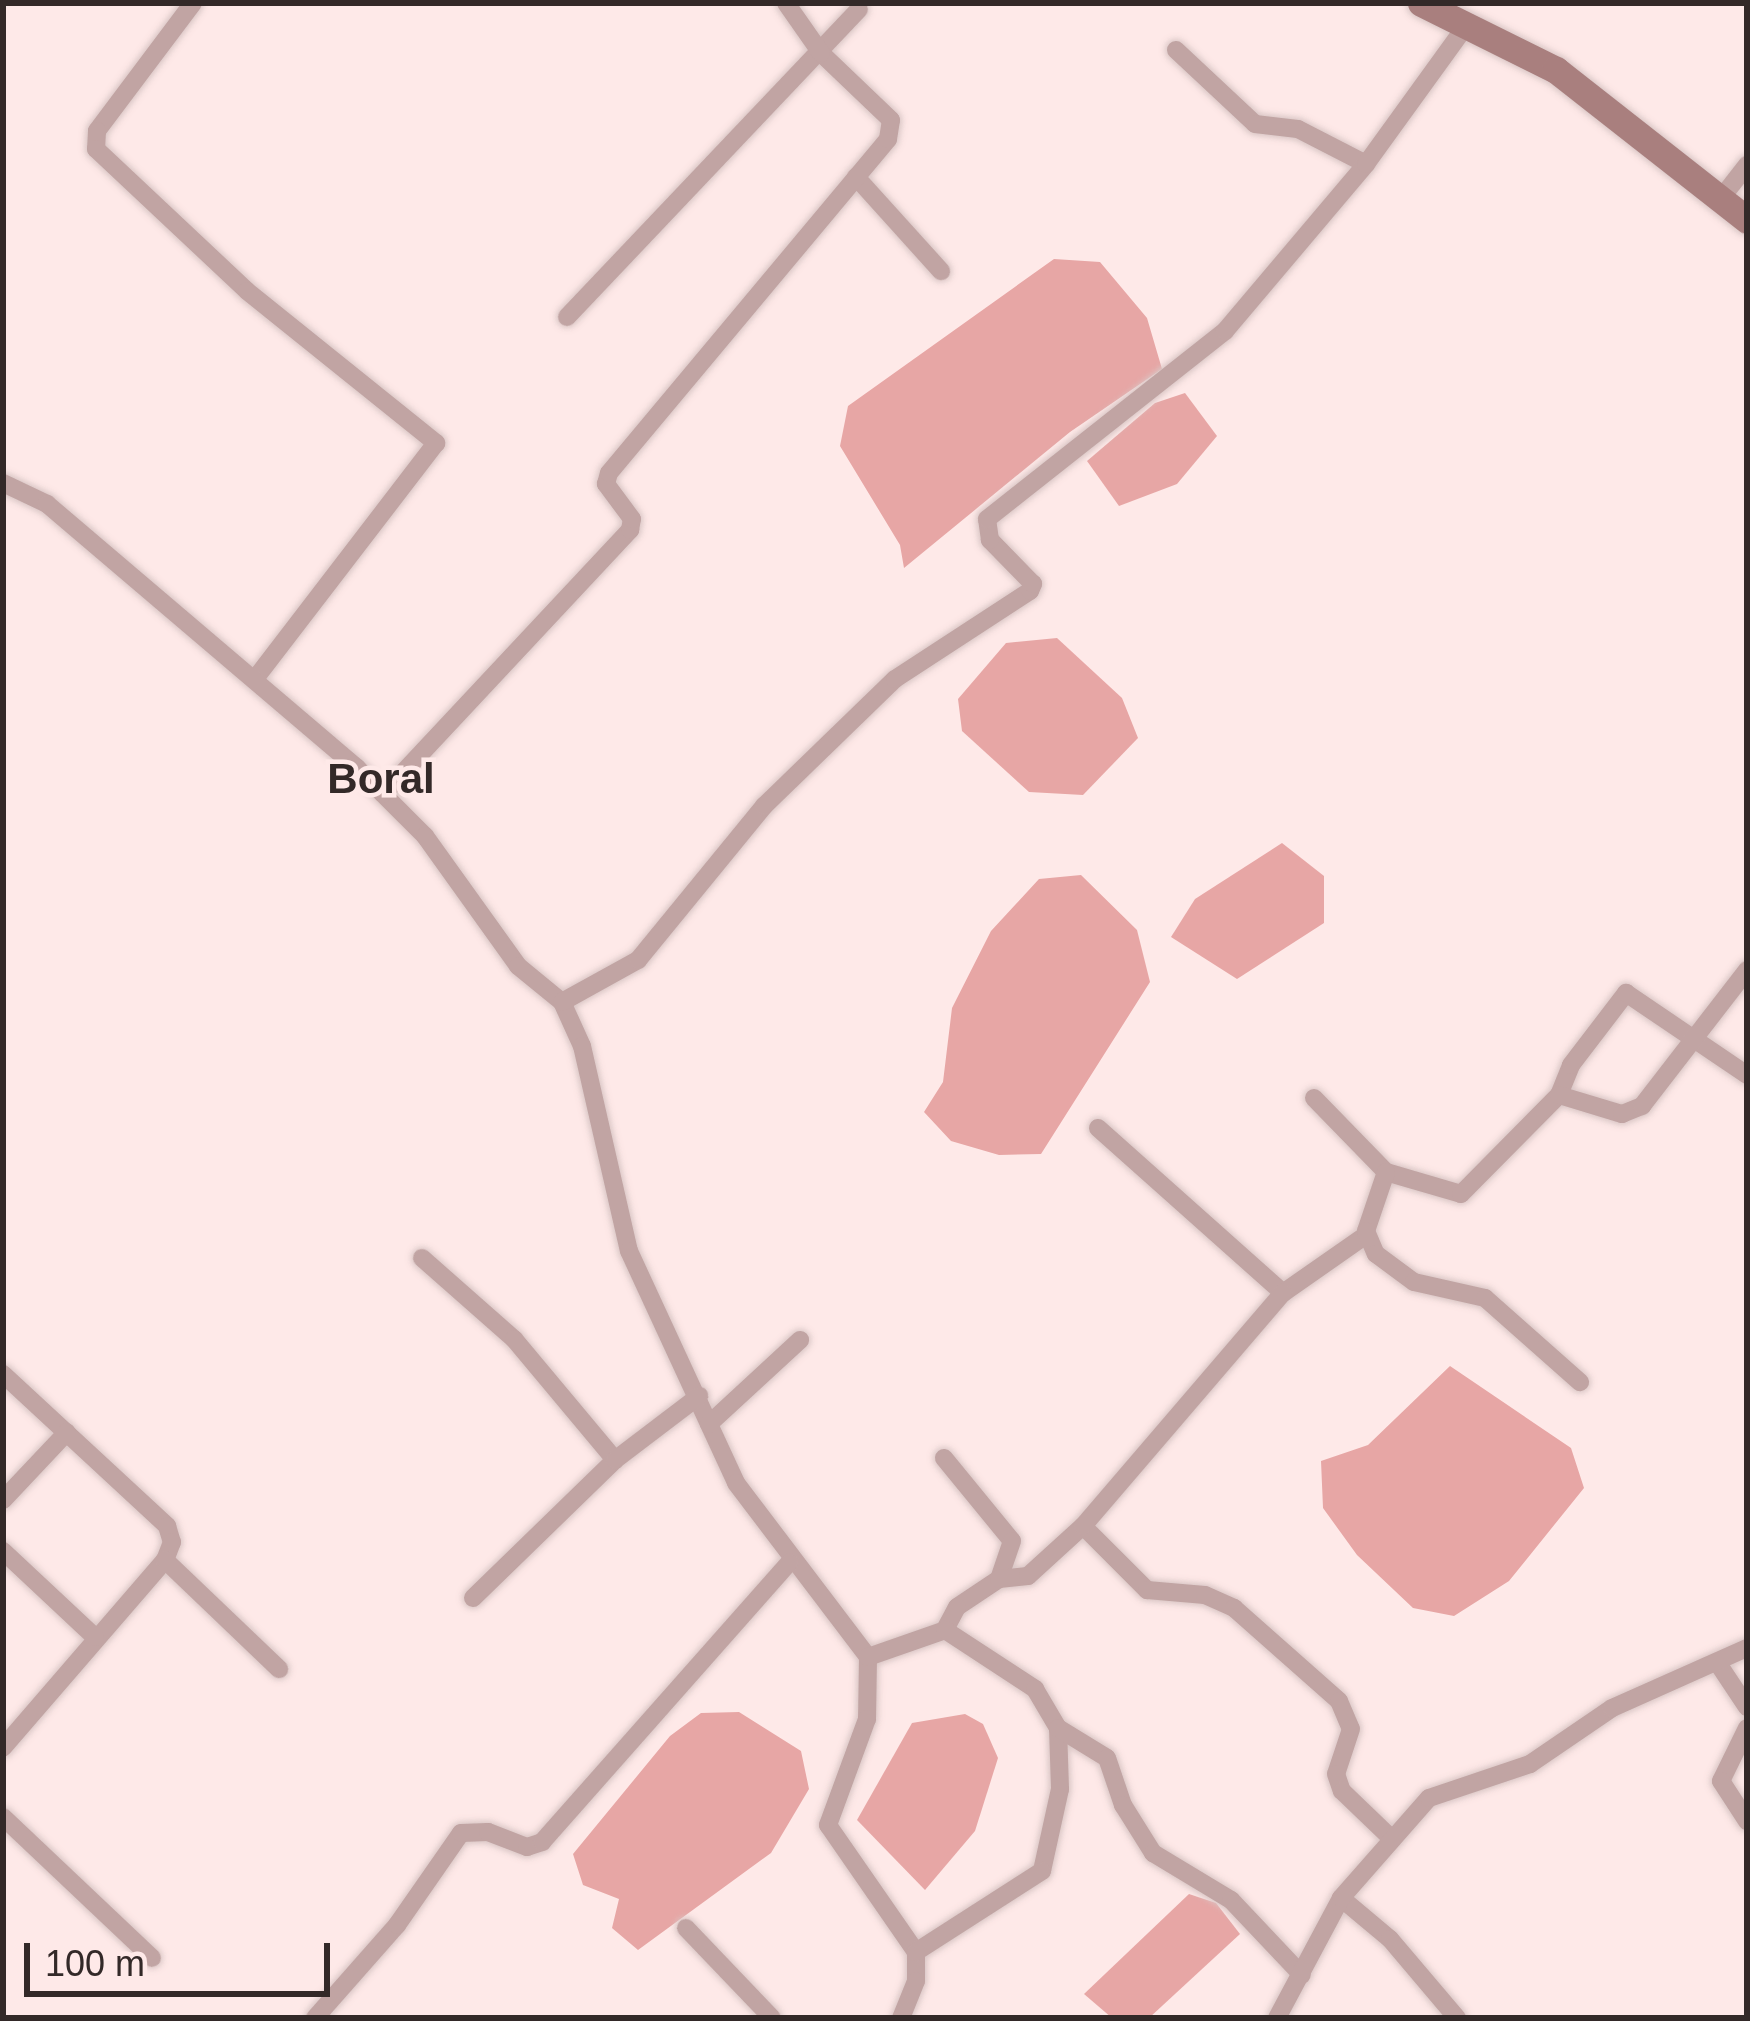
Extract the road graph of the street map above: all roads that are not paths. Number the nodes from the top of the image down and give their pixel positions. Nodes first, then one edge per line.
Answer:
1 (193, 3) edge
2 (786, 3) edge
3 (1421, 3) edge
4 (859, 9) dead end
5 (1463, 30) junction
6 (1176, 50) dead end
7 (821, 53) junction
8 (1366, 164) junction
9 (1747, 165) edge
10 (856, 177) junction
11 (1722, 197) junction
12 (1747, 220) edge
13 (941, 271) dead end
14 (568, 316) dead end
15 (3, 483) edge
16 (255, 680) junction
17 (382, 794) junction
18 (1747, 970) edge
19 (562, 1002) junction
20 (1700, 1041) junction
21 (1747, 1075) edge
22 (1559, 1095) junction
23 (1314, 1098) dead end
24 (1097, 1128) dead end
25 (1386, 1172) junction
26 (1366, 1235) junction
27 (422, 1258) dead end
28 (1283, 1293) junction
29 (800, 1340) dead end
30 (3, 1374) edge
31 (1580, 1382) dead end
32 (699, 1396) junction
33 (709, 1424) junction
34 (67, 1432) junction
35 (944, 1458) dead end
36 (615, 1460) junction
37 (3, 1500) edge
38 (1083, 1526) junction
39 (3, 1551) edge
40 (165, 1560) junction
41 (789, 1563) junction
42 (999, 1579) junction
43 (473, 1598) dead end
44 (946, 1630) junction
45 (95, 1637) junction
46 (1747, 1648) edge
47 (868, 1657) junction
48 (1717, 1662) junction
49 (279, 1669) dead end
50 (1747, 1707) edge
51 (1747, 1728) edge
52 (1058, 1729) junction
53 (3, 1748) edge
54 (3, 1817) edge
55 (1747, 1821) edge
56 (1389, 1836) junction
57 (1341, 1898) junction
58 (686, 1928) dead end
59 (916, 1952) junction
60 (152, 1958) dead end
61 (1302, 1975) junction
62 (315, 2018) edge
63 (772, 2018) edge
64 (902, 2018) edge
65 (1277, 2018) edge
66 (1457, 2018) edge

1 - 16 street
2 - 7 street
3 - 5 main road
4 - 7 street
5 - 8 street
5 - 11 main road
6 - 8 street
7 - 10 street
7 - 14 street
8 - 19 street
9 - 11 street
10 - 13 street
10 - 17 street
11 - 12 main road
15 - 16 street
16 - 17 street
17 - 19 street
18 - 20 street
19 - 32 street
20 - 21 street
20 - 22 street
20 - 22 street
22 - 25 street
23 - 25 street
24 - 28 street
25 - 26 street
26 - 28 street
26 - 31 street
27 - 36 street
28 - 38 street
29 - 33 street
30 - 34 street
32 - 33 street
32 - 36 street
33 - 41 street
34 - 37 street
34 - 40 street
35 - 42 street
36 - 43 street
38 - 42 street
38 - 56 street
39 - 45 street
40 - 45 street
40 - 49 street
41 - 47 street
41 - 62 street
42 - 44 street
44 - 47 street
44 - 52 street
45 - 53 street
46 - 48 street
47 - 59 street
48 - 50 street
48 - 56 street
51 - 55 street
52 - 59 street
52 - 61 street
54 - 60 street
56 - 57 street
57 - 61 street
57 - 66 street
58 - 63 street
59 - 64 street
61 - 65 street

